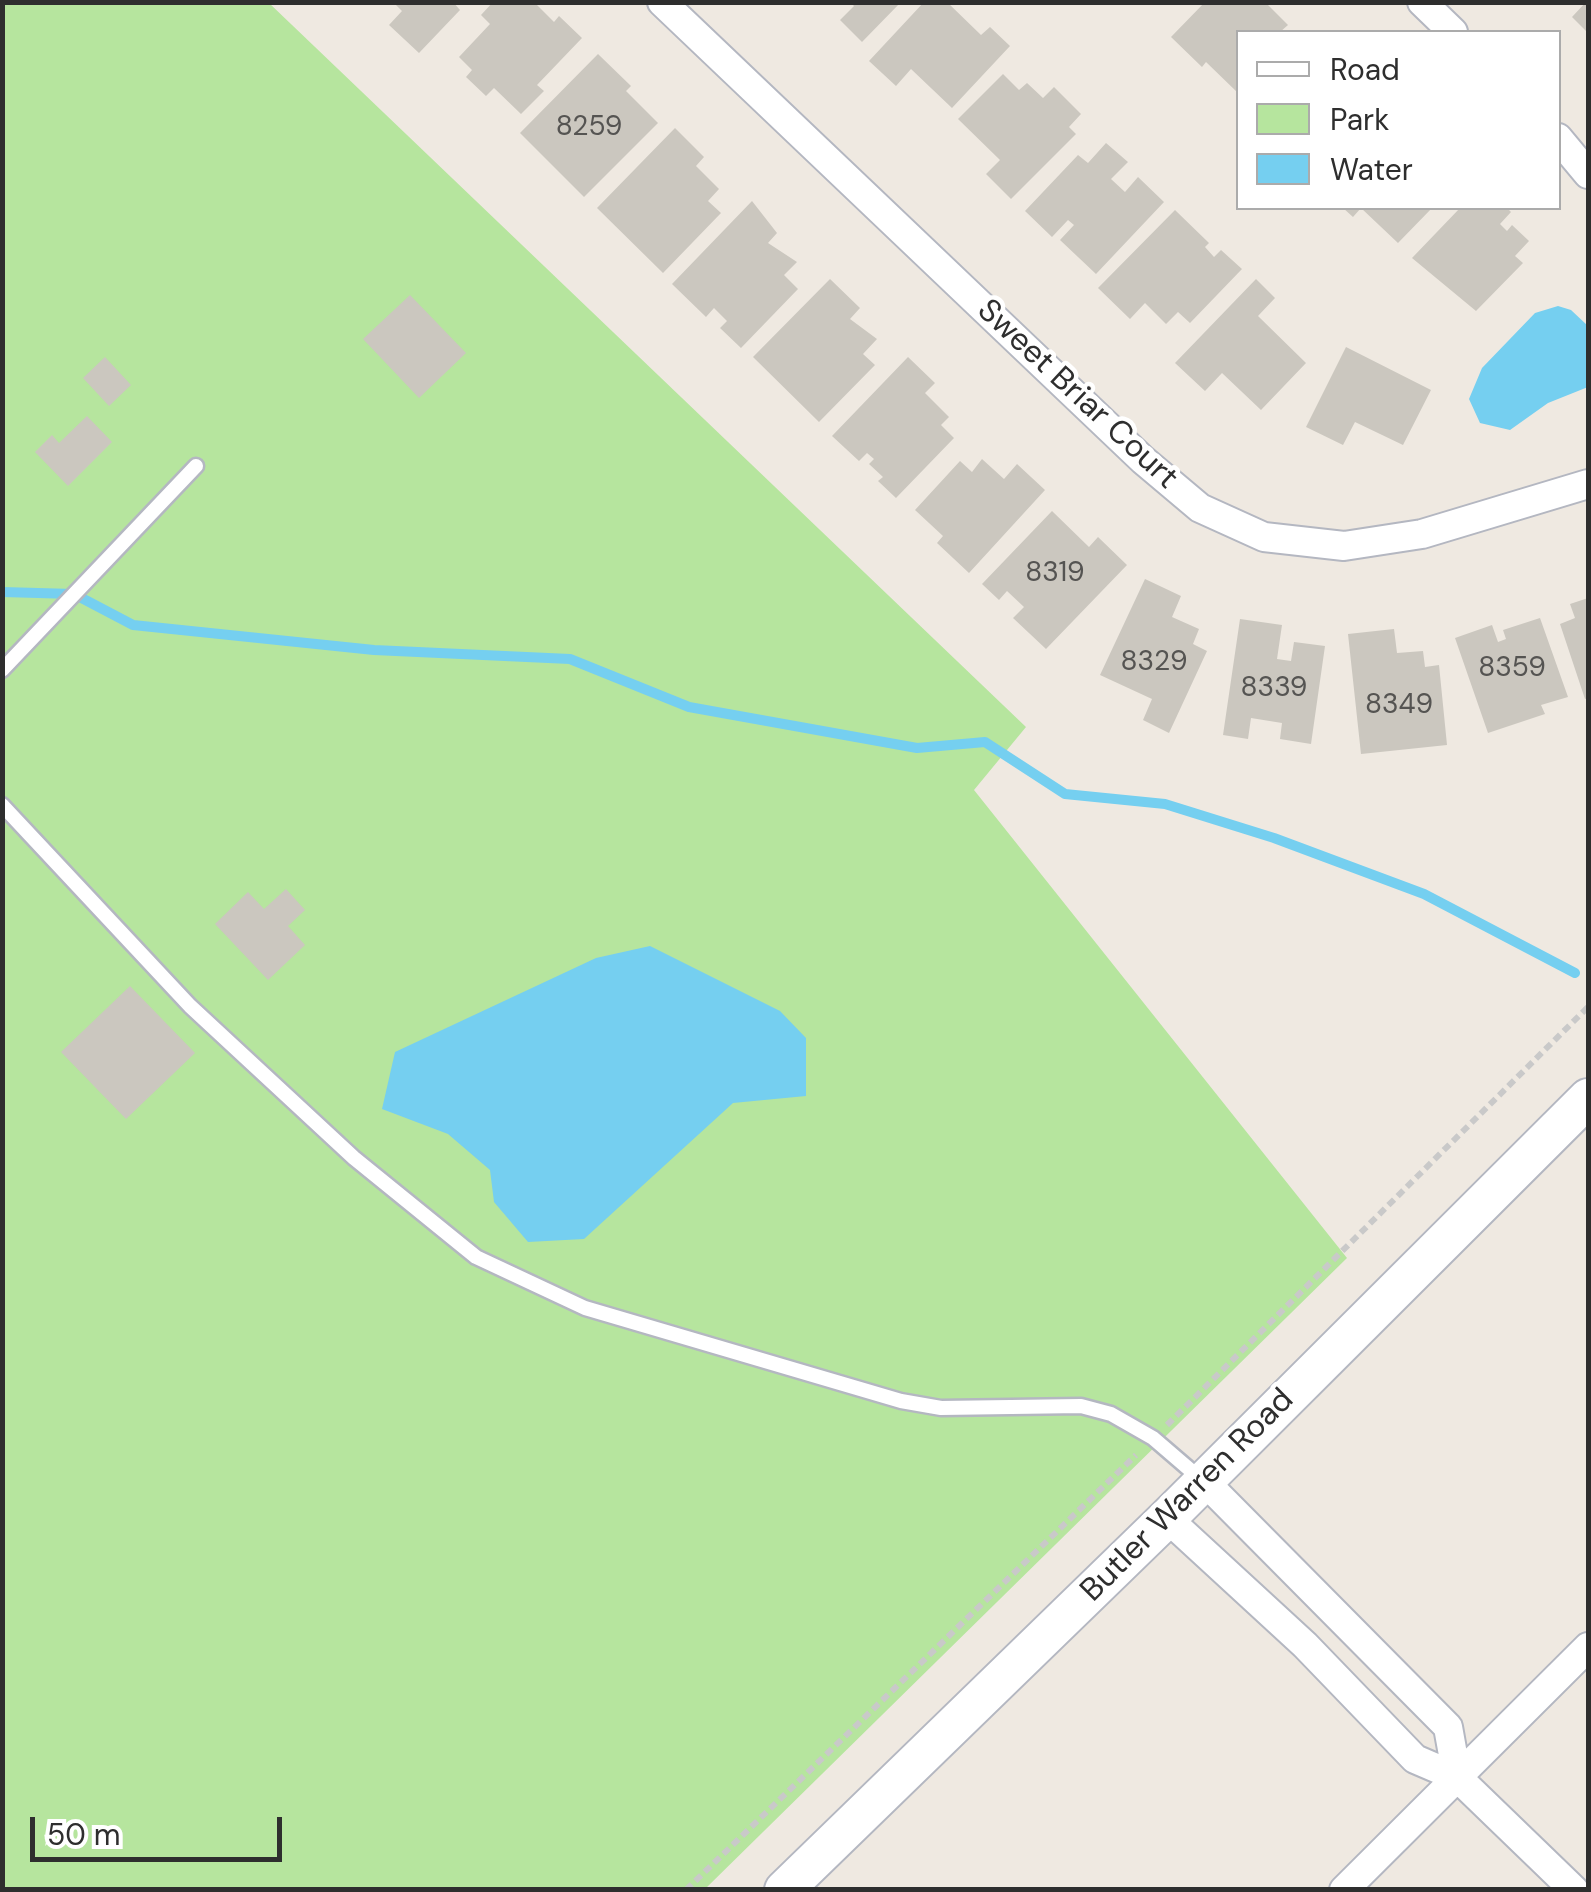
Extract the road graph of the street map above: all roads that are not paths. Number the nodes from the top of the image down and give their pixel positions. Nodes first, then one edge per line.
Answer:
1 (662, 2) edge
2 (1422, 2) edge
3 (1450, 30) edge
4 (1561, 142) edge
5 (1588, 174) edge
6 (196, 466) dead end
7 (1588, 484) edge
8 (2, 670) edge
9 (2, 805) edge
10 (1588, 1098) edge
11 (1204, 1481) junction
12 (1168, 1518) junction
13 (1588, 1647) edge
14 (1457, 1778) junction
15 (784, 1890) edge
16 (1344, 1890) edge
17 (1574, 1890) edge

1 - 7 street, Sweet Briar Court
2 - 3 street
4 - 5 street
6 - 8 lane
9 - 11 lane
10 - 11 main road, Butler Warren Road
11 - 12 main road, Butler Warren Road
11 - 14 street
12 - 14 street
12 - 15 main road, Butler Warren Road
13 - 14 street
14 - 16 street
14 - 17 street

